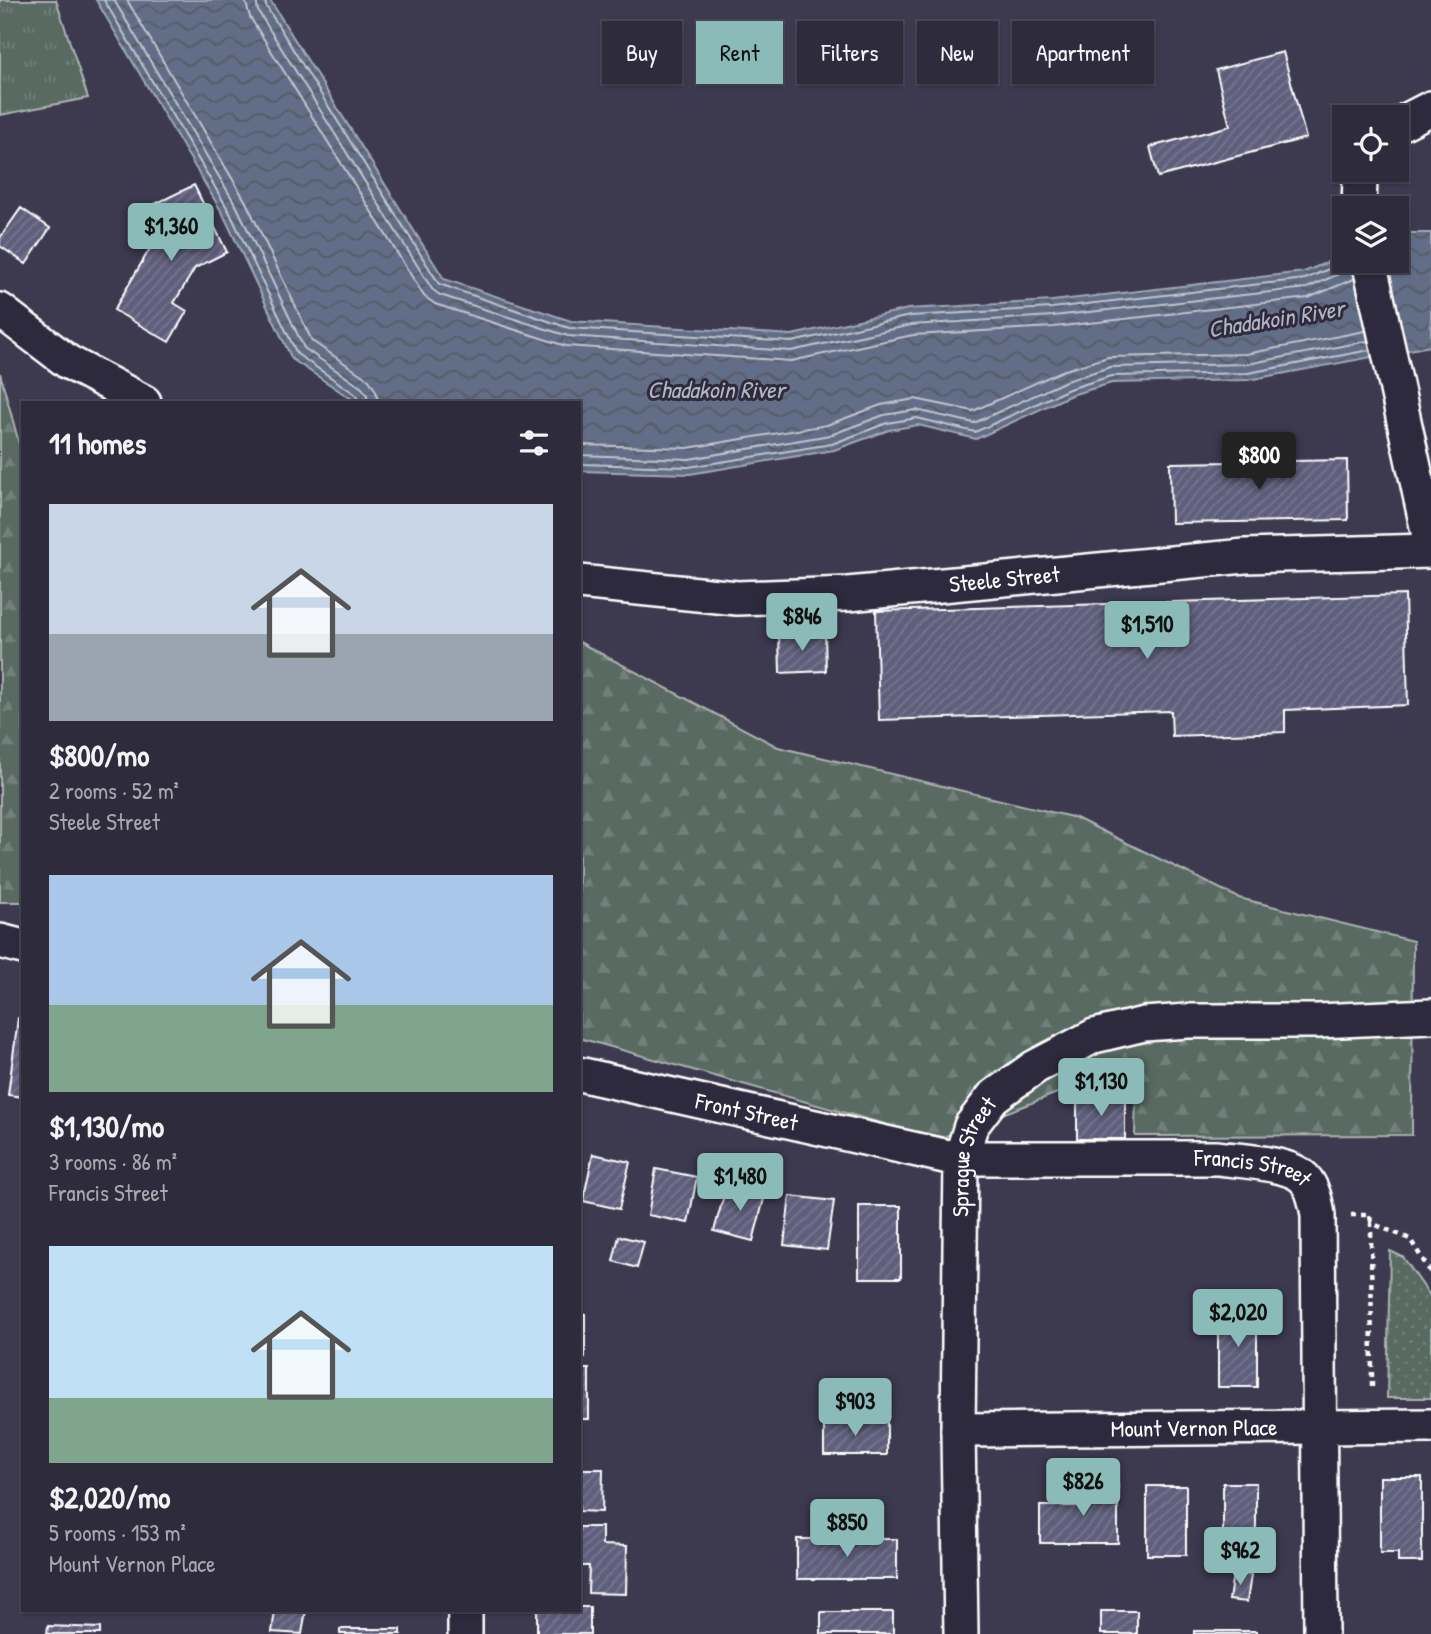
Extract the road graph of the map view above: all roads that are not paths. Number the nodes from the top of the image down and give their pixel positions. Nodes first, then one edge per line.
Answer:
1 (1431, 108) edge
2 (1409, 119) edge
3 (1372, 273) edge
4 (0, 310) edge
5 (142, 401) edge
6 (1431, 545) edge
7 (1431, 551) edge
8 (581, 582) edge
9 (0, 942) edge
10 (21, 947) edge
11 (1431, 1016) edge
12 (581, 1074) edge
13 (957, 1158) junction
14 (1431, 1426) edge
15 (1321, 1427) junction
16 (958, 1430) junction
17 (465, 1612) edge
18 (465, 1634) edge
19 (961, 1634) edge
20 (1321, 1634) edge

1 - 2 street
3 - 6 street
4 - 5 street
7 - 8 street, Steele Street
9 - 10 street
11 - 13 street, Sprague Street
12 - 13 street, Front Street
13 - 15 street, Francis Street
13 - 16 street, Sprague Street
14 - 15 street, Mount Vernon Place
15 - 16 street, Mount Vernon Place
15 - 20 street, Francis Street
16 - 19 street, Sprague Street
17 - 18 street

